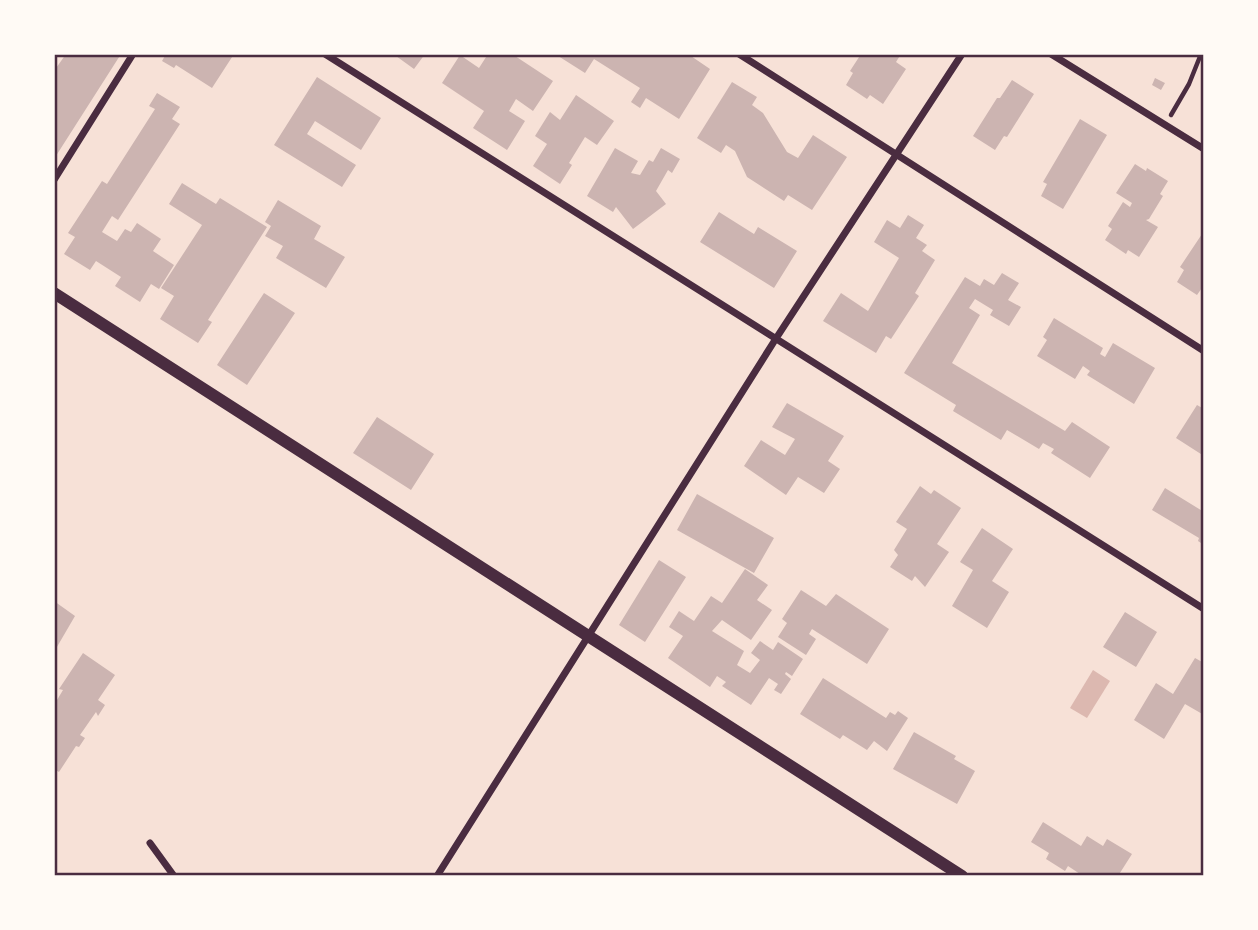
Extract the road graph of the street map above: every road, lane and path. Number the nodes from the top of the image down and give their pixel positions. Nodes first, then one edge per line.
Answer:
1 (133, 54) edge
2 (325, 54) edge
3 (739, 54) edge
4 (962, 54) edge
5 (1051, 54) edge
6 (1201, 54) edge
7 (1165, 125) junction
8 (1204, 149) edge
9 (896, 155) junction
10 (54, 180) edge
11 (54, 293) edge
12 (775, 340) junction
13 (1204, 351) edge
14 (1204, 609) edge
15 (588, 637) junction
16 (150, 844) dead end
17 (174, 876) edge
18 (437, 876) edge
19 (962, 876) edge

1 - 10 street
2 - 12 street
3 - 9 street
4 - 9 street
5 - 7 street
6 - 7 path
7 - 8 street
9 - 12 street
9 - 13 street
11 - 15 street
12 - 14 street
12 - 15 street
15 - 18 street
15 - 19 street
16 - 17 street

